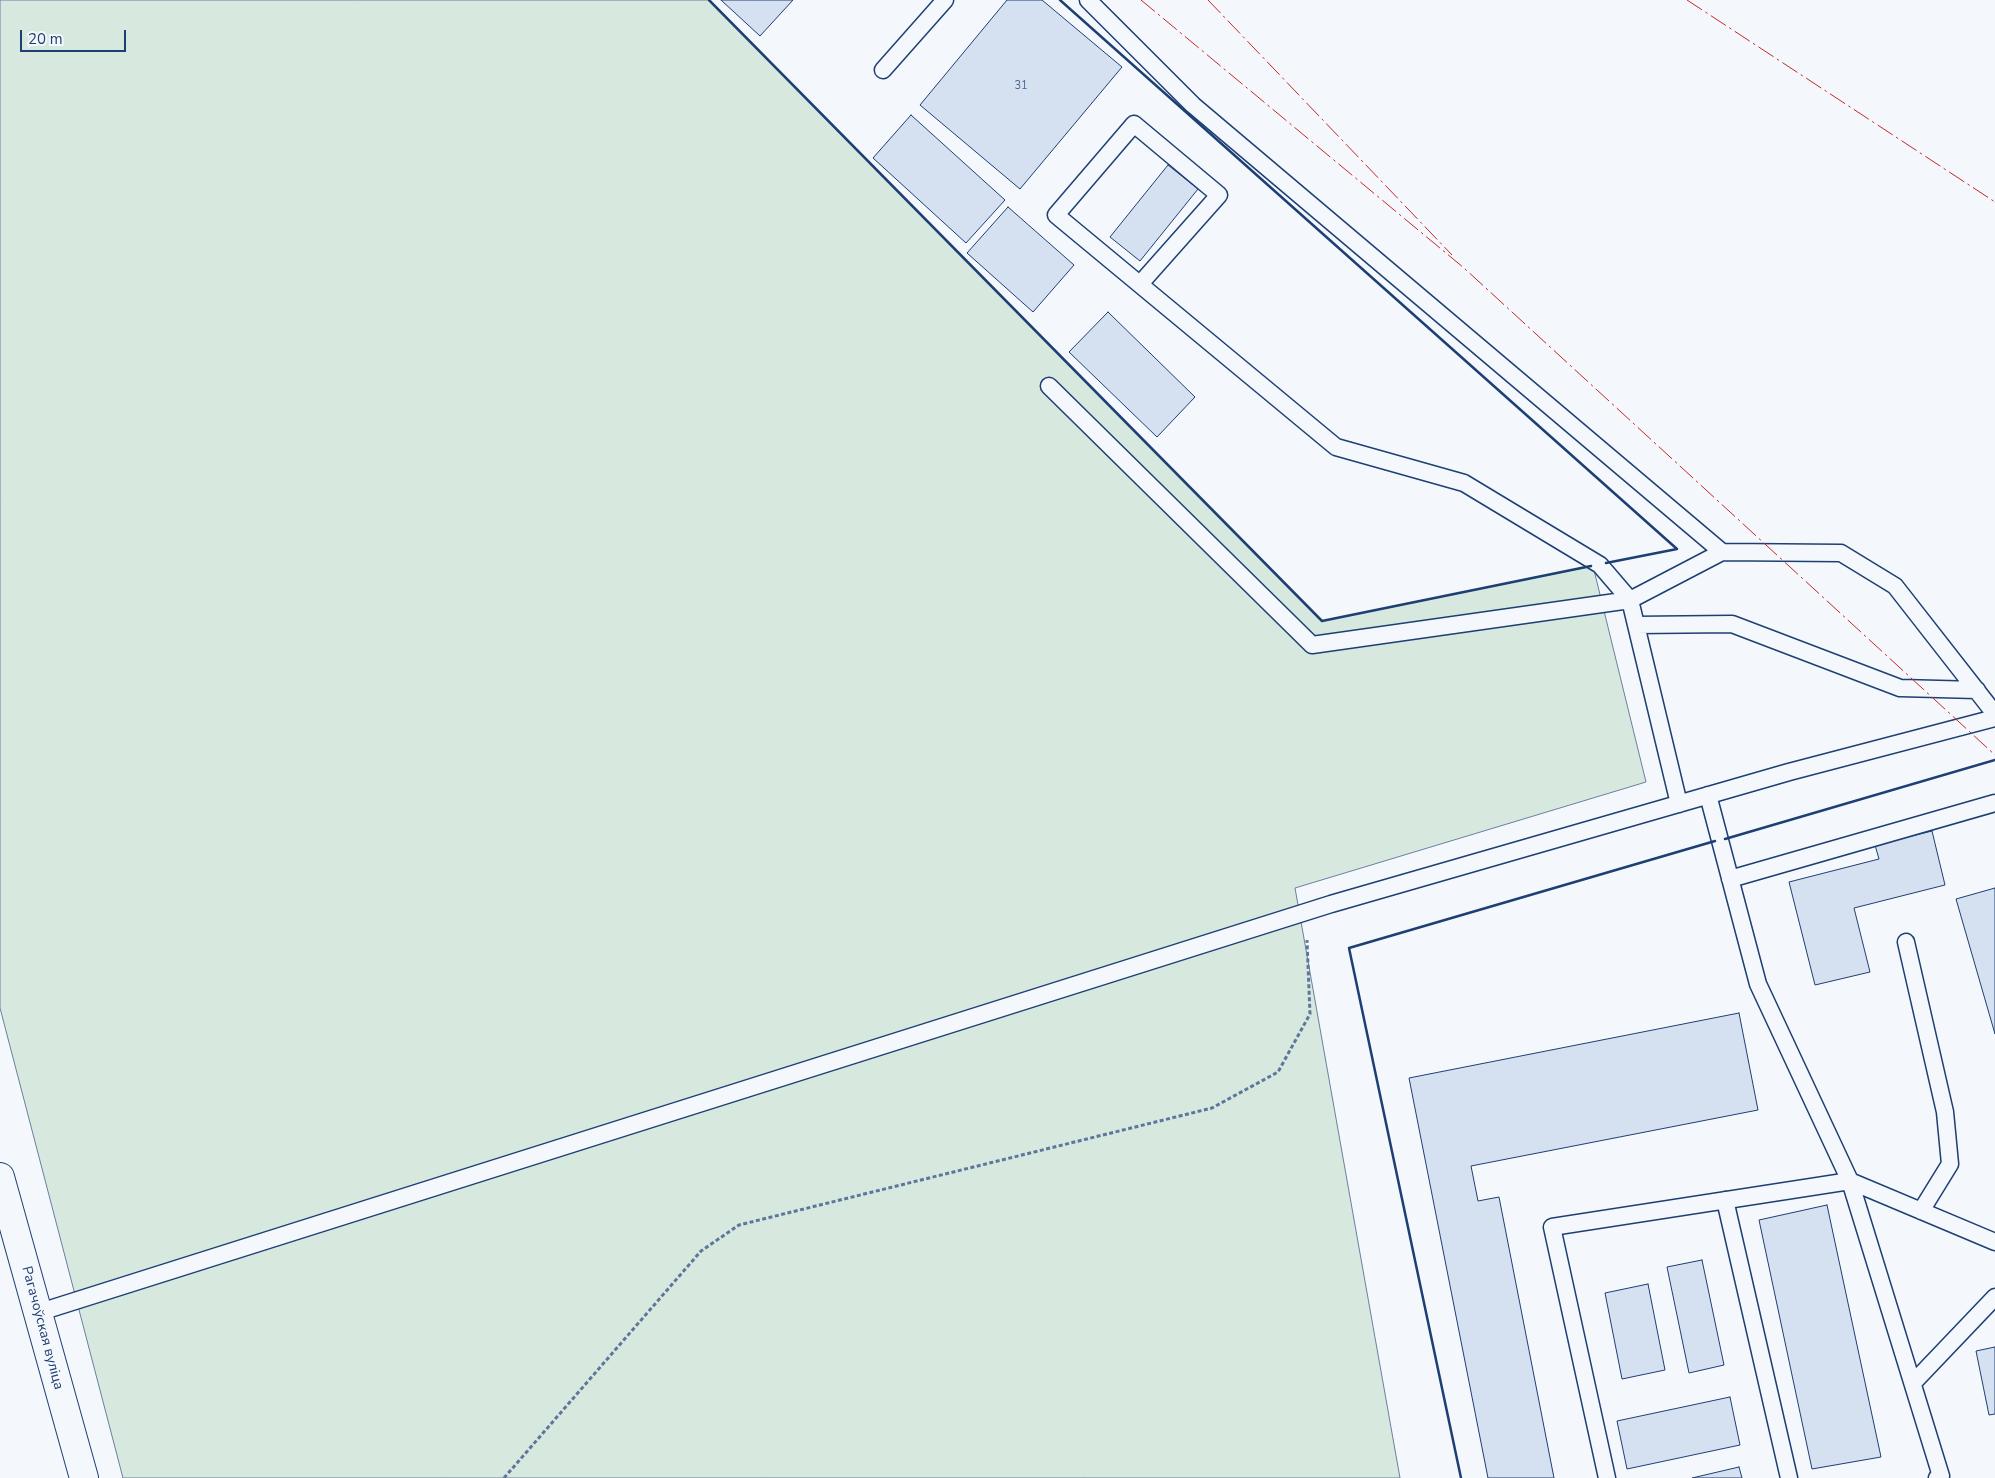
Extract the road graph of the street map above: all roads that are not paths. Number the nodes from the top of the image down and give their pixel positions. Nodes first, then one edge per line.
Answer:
1 (945, 0) edge
2 (1088, 0) edge
3 (882, 70) dead end
4 (1140, 284) junction
5 (1049, 386) dead end
6 (1722, 552) junction
7 (1630, 600) junction
8 (1636, 625) junction
9 (1976, 690) junction
10 (1995, 714) edge
11 (1995, 718) edge
12 (1708, 795) junction
13 (1995, 803) edge
14 (1679, 804) junction
15 (1730, 878) junction
16 (1906, 942) dead end
17 (0, 1178) edge
18 (1850, 1181) junction
19 (1725, 1200) junction
20 (1922, 1211) junction
21 (1995, 1242) edge
22 (1995, 1297) edge
23 (38, 1313) junction
24 (1913, 1383) junction
25 (84, 1478) edge
26 (1607, 1478) edge
27 (1790, 1478) edge
28 (1937, 1478) edge

1 - 3 lane
2 - 6 lane
4 - 4 lane
4 - 7 lane
5 - 7 lane
6 - 7 lane
6 - 9 lane
7 - 8 lane
8 - 9 lane
8 - 14 lane
9 - 10 lane
11 - 12 lane
12 - 14 lane
12 - 15 lane
13 - 15 lane
14 - 23 lane
15 - 18 lane
16 - 20 lane
17 - 23 main road, Рагачоўская вуліца
18 - 19 lane
18 - 20 lane
18 - 24 lane
19 - 26 lane
19 - 27 lane
20 - 21 lane
22 - 24 lane
23 - 25 main road, Рагачоўская вуліца
24 - 28 lane

